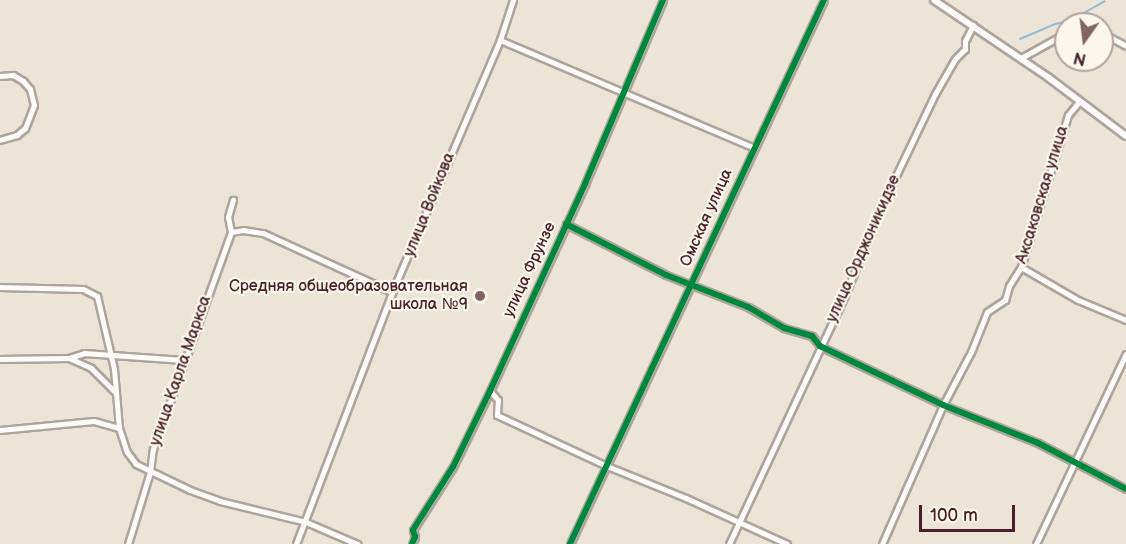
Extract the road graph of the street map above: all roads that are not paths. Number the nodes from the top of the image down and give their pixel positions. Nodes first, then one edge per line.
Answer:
1 (513, 0) edge
2 (663, 0) edge
3 (824, 0) edge
4 (934, 0) edge
5 (973, 25) junction
6 (500, 40) junction
7 (1054, 40) edge
8 (1021, 58) junction
9 (0, 76) edge
10 (623, 92) junction
11 (1079, 102) junction
12 (1126, 136) edge
13 (0, 140) edge
14 (754, 148) junction
15 (233, 201) dead end
16 (566, 224) junction
17 (231, 232) junction
18 (1021, 267) junction
19 (692, 284) junction
20 (0, 287) edge
21 (392, 292) junction
22 (1126, 320) edge
23 (820, 346) junction
24 (1126, 354) edge
25 (109, 355) junction
26 (69, 358) junction
27 (0, 359) edge
28 (184, 360) junction
29 (490, 391) junction
30 (116, 393) junction
31 (943, 405) junction
32 (119, 429) junction
33 (0, 430) edge
34 (1075, 461) junction
35 (608, 466) junction
36 (150, 472) junction
37 (1126, 489) edge
38 (306, 522) junction
39 (738, 524) junction
40 (128, 544) edge
41 (296, 544) edge
42 (357, 544) edge
43 (412, 544) edge
44 (570, 544) edge
45 (729, 544) edge
46 (787, 544) edge
47 (882, 544) edge
48 (1036, 544) edge

1 - 6 street, улица Войкова
2 - 10 street, улица Фрунзе
3 - 14 street, Омская улица
4 - 5 street
5 - 8 street
5 - 23 street, улица Орджоникидзе
6 - 10 street
6 - 21 street, улица Войкова
7 - 8 street
8 - 11 street
9 - 13 street
10 - 14 street
10 - 16 street, улица Фрунзе
11 - 12 street
11 - 18 street, Аксаковская улица
14 - 19 street, Омская улица
15 - 17 street, улица Карла Маркса
16 - 19 street
16 - 29 street, улица Фрунзе
17 - 21 street
17 - 28 street, улица Карла Маркса
18 - 22 street
18 - 31 street, Аксаковская улица
19 - 23 street
19 - 35 street, Омская улица
20 - 25 street
21 - 38 street, улица Войкова
23 - 31 street
23 - 39 street, улица Орджоникидзе
24 - 34 street
25 - 26 street
25 - 28 street
25 - 30 street
26 - 27 street
26 - 30 street
28 - 36 street, улица Карла Маркса
29 - 35 street
29 - 43 street, улица Фрунзе
30 - 32 street
31 - 34 street
31 - 47 street, Аксаковская улица
32 - 33 street
32 - 36 street
34 - 37 street
34 - 48 street
35 - 39 street
35 - 44 street, Омская улица
36 - 38 street
36 - 40 street, улица Карла Маркса
38 - 41 street, улица Войкова
38 - 42 street
39 - 45 street, улица Орджоникидзе
39 - 46 street

